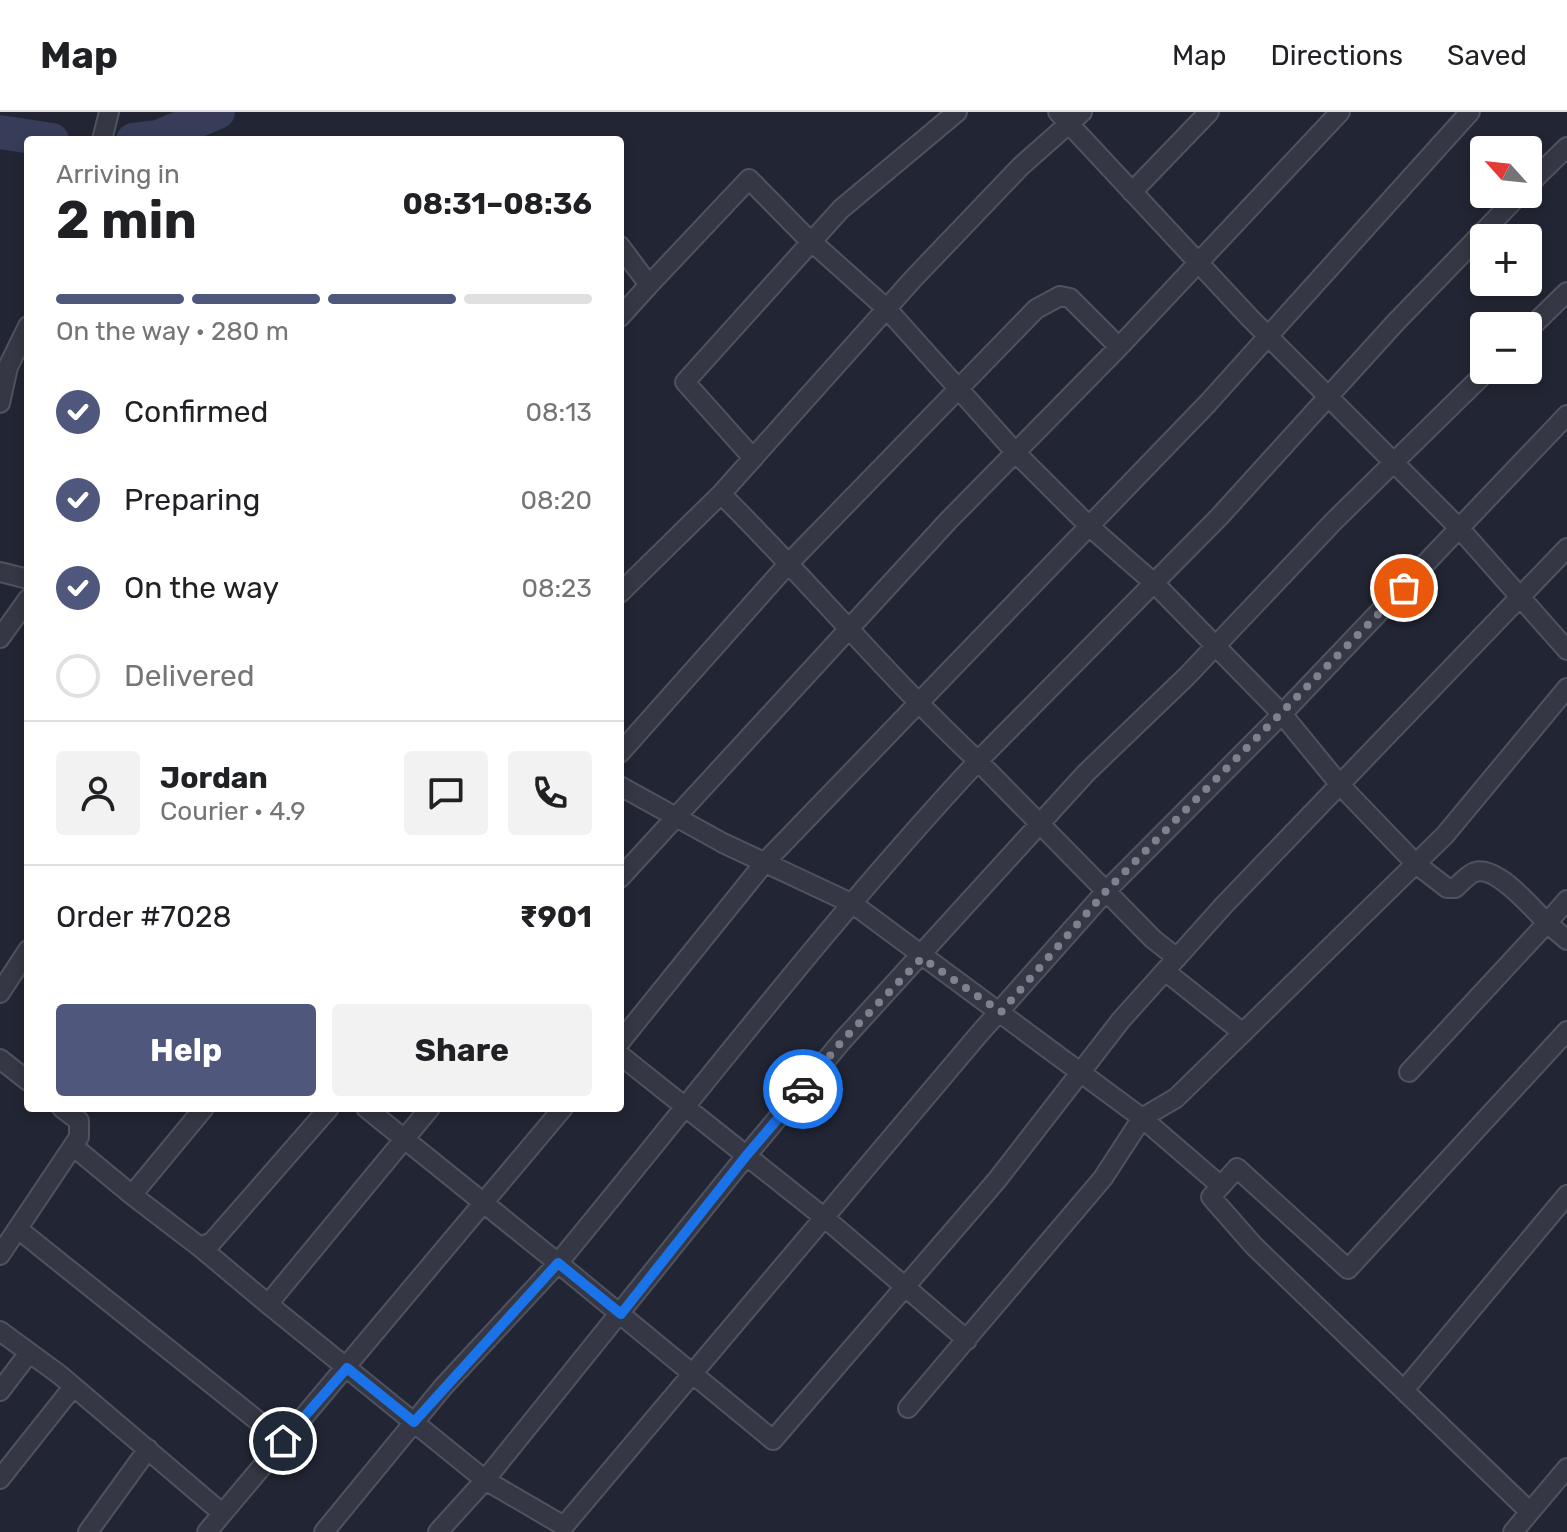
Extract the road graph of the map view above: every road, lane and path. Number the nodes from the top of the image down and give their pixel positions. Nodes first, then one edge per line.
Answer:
1 (109, 112) edge
2 (957, 112) edge
3 (1209, 112) edge
4 (1340, 112) edge
5 (1470, 112) edge
6 (1070, 116) edge
7 (103, 136) edge
8 (1567, 147) edge
9 (1542, 171) edge
10 (1132, 192) junction
11 (1507, 208) edge
12 (812, 242) junction
13 (624, 251) edge
14 (1197, 262) junction
15 (649, 285) junction
16 (1567, 292) edge
17 (887, 309) junction
18 (624, 313) edge
19 (1542, 316) edge
20 (24, 331) edge
21 (1268, 335) junction
22 (1119, 347) junction
23 (6, 356) edge
24 (1474, 384) edge
25 (956, 390) junction
26 (1330, 395) junction
27 (0, 403) edge
28 (1567, 415) edge
29 (1016, 453) junction
30 (752, 457) junction
31 (1393, 463) junction
32 (721, 494) junction
33 (1090, 527) junction
34 (1460, 529) junction
35 (1567, 548) edge
36 (789, 563) junction
37 (0, 572) edge
38 (24, 578) edge
39 (1154, 583) junction
40 (624, 589) edge
41 (1519, 594) junction
42 (24, 605) edge
43 (849, 626) junction
44 (0, 638) edge
45 (1214, 648) junction
46 (1567, 650) edge
47 (1567, 688) edge
48 (916, 703) junction
49 (1282, 714) junction
50 (624, 749) edge
51 (978, 761) junction
52 (1341, 786) junction
53 (624, 788) edge
54 (676, 817) junction
55 (1041, 824) junction
56 (766, 861) junction
57 (1416, 864) junction
58 (624, 874) edge
59 (1107, 890) junction
60 (1567, 900) edge
61 (853, 904) junction
62 (1547, 923) junction
63 (1567, 940) edge
64 (24, 956) edge
65 (922, 958) junction
66 (1171, 965) junction
67 (0, 993) edge
68 (1001, 1012) junction
69 (1567, 1031) edge
70 (1243, 1033) junction
71 (624, 1037) edge
72 (624, 1058) edge
73 (0, 1059) edge
74 (1409, 1072) dead end
75 (1080, 1074) junction
76 (24, 1078) edge
77 (685, 1109) junction
78 (67, 1112) edge
79 (201, 1112) edge
80 (326, 1112) edge
81 (371, 1112) edge
82 (427, 1112) edge
83 (560, 1112) edge
84 (1142, 1118) junction
85 (405, 1139) junction
86 (74, 1147) junction
87 (746, 1156) junction
88 (1221, 1186) junction
89 (132, 1195) junction
90 (1567, 1195) edge
91 (483, 1202) junction
92 (826, 1219) junction
93 (18, 1229) junction
94 (200, 1247) junction
95 (0, 1255) edge
96 (558, 1263) junction
97 (906, 1288) junction
98 (268, 1304) junction
99 (621, 1314) junction
100 (0, 1331) edge
101 (967, 1340) junction
102 (29, 1353) junction
103 (347, 1368) junction
104 (692, 1373) junction
105 (73, 1387) junction
106 (1404, 1390) junction
107 (0, 1391) edge
108 (908, 1408) dead end
109 (414, 1422) junction
110 (283, 1441) junction
111 (148, 1449) junction
112 (1567, 1468) edge
113 (0, 1479) edge
114 (485, 1480) junction
115 (1530, 1512) junction
116 (222, 1513) junction
117 (88, 1532) edge
118 (207, 1532) edge
119 (324, 1532) edge
120 (438, 1532) edge
121 (1513, 1532) edge

1 - 7 street
2 - 12 street
3 - 10 street
4 - 14 street
5 - 21 street
6 - 10 street
6 - 17 street
8 - 9 street
10 - 14 street
11 - 26 street
12 - 15 street
12 - 17 street
12 - 30 street
13 - 15 street
14 - 21 street
14 - 22 street
15 - 18 street
16 - 19 street
17 - 25 street
17 - 30 street
20 - 23 street
21 - 26 street
21 - 33 street
22 - 25 street
22 - 29 street
23 - 27 street
24 - 31 street
25 - 29 street
25 - 36 street
26 - 31 street
26 - 39 street
28 - 34 street
29 - 33 street
29 - 43 street
30 - 32 street
31 - 34 street
31 - 45 street
32 - 36 street
32 - 40 street
33 - 39 street
33 - 48 street
34 - 41 street
34 - 49 street
35 - 41 street
36 - 43 street
36 - 50 street
37 - 38 street
39 - 45 street
39 - 51 street
41 - 46 street
41 - 52 street
42 - 44 street
43 - 48 street
43 - 54 street
45 - 49 street
45 - 55 street
47 - 57 street
48 - 51 street
48 - 56 street
49 - 52 street
49 - 59 street
51 - 55 street
51 - 61 street
52 - 57 street
52 - 66 street
53 - 54 street
54 - 56 street
54 - 58 street
55 - 59 street
55 - 65 street
56 - 61 street
56 - 71 street
57 - 62 street
57 - 70 street
59 - 66 street
59 - 68 street
60 - 62 street
61 - 65 street
61 - 77 street
62 - 63 street
62 - 74 street
64 - 67 street
65 - 68 street
65 - 87 street
66 - 70 street
66 - 75 street
68 - 75 street
68 - 92 street
69 - 88 street
70 - 84 street
72 - 77 street
73 - 76 street
75 - 84 street
75 - 97 street
77 - 87 street
77 - 96 street
78 - 86 street
79 - 89 street
80 - 94 street
81 - 85 street
82 - 85 street
83 - 91 street
84 - 88 street
84 - 101 street
85 - 91 street
85 - 98 street
86 - 89 street
86 - 93 street
87 - 92 street
87 - 99 street
88 - 106 street
89 - 94 street
90 - 106 street
91 - 96 street
91 - 103 street
92 - 97 street
92 - 104 street
93 - 95 street
93 - 110 street
94 - 98 street
96 - 99 street
96 - 109 street
97 - 101 street
97 - 104 street
98 - 103 street
99 - 104 street
99 - 114 street
100 - 102 street
101 - 108 street
102 - 105 street
102 - 107 street
103 - 109 street
103 - 110 street
104 - 114 street
105 - 111 street
105 - 113 street
106 - 115 street
109 - 114 street
109 - 119 street
110 - 116 street
111 - 116 street
111 - 117 street
112 - 115 street
114 - 120 street
115 - 121 street
116 - 118 street

